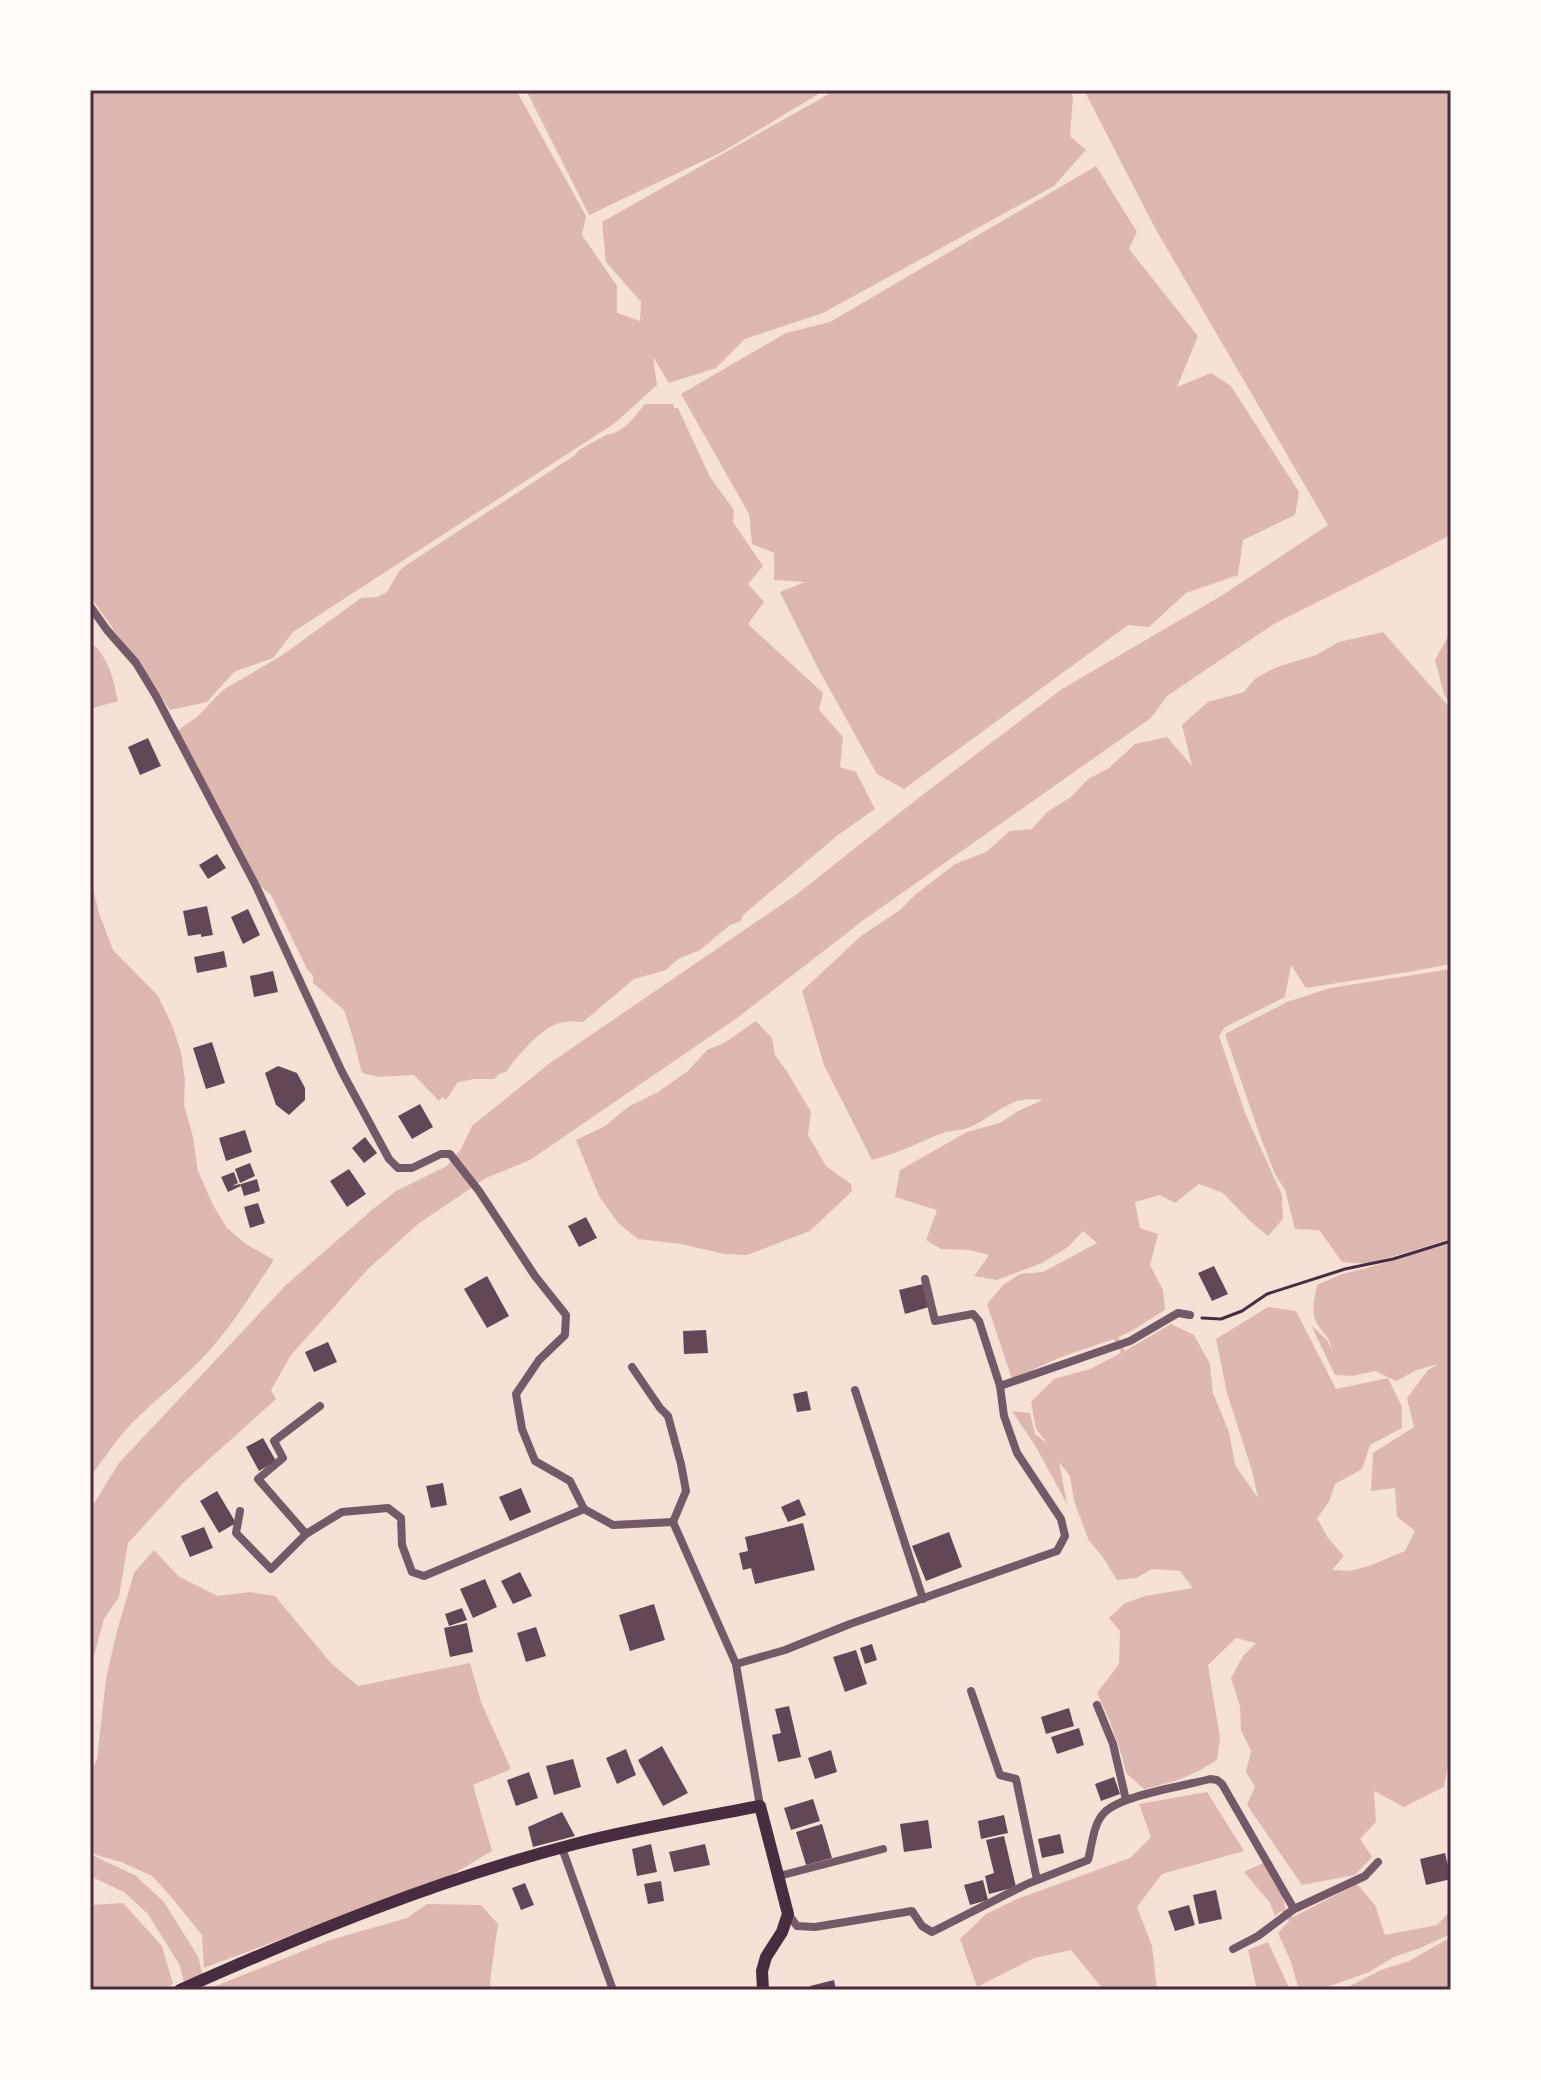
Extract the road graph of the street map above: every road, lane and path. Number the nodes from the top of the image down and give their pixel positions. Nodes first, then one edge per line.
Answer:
1 (90, 606) edge
2 (1451, 1241) edge
3 (925, 1279) dead end
4 (1190, 1315) joint
5 (632, 1367) dead end
6 (1000, 1386) junction
7 (855, 1390) dead end
8 (320, 1406) dead end
9 (584, 1509) junction
10 (240, 1511) dead end
11 (673, 1522) junction
12 (306, 1534) junction
13 (923, 1599) junction
14 (736, 1664) junction
15 (971, 1691) dead end
16 (1097, 1705) dead end
17 (1126, 1800) junction
18 (760, 1806) junction
19 (562, 1848) junction
20 (883, 1849) dead end
21 (1378, 1862) dead end
22 (779, 1876) junction
23 (1037, 1880) junction
24 (1289, 1912) junction
25 (788, 1914) junction
26 (1233, 1949) dead end
27 (180, 1990) edge
28 (613, 1990) edge
29 (763, 1990) edge

1 - 9 street
2 - 4 path
3 - 6 street
4 - 6 street
5 - 11 street
6 - 13 street
7 - 13 street
8 - 12 street
9 - 11 street
9 - 12 street
10 - 12 street
11 - 14 street
13 - 14 street
14 - 18 street
15 - 23 street
16 - 17 street
17 - 23 street
17 - 24 street
18 - 19 main road
18 - 22 main road
19 - 27 main road
19 - 28 street
20 - 22 street
21 - 24 street
22 - 25 main road
23 - 25 street
24 - 26 street
25 - 29 main road

